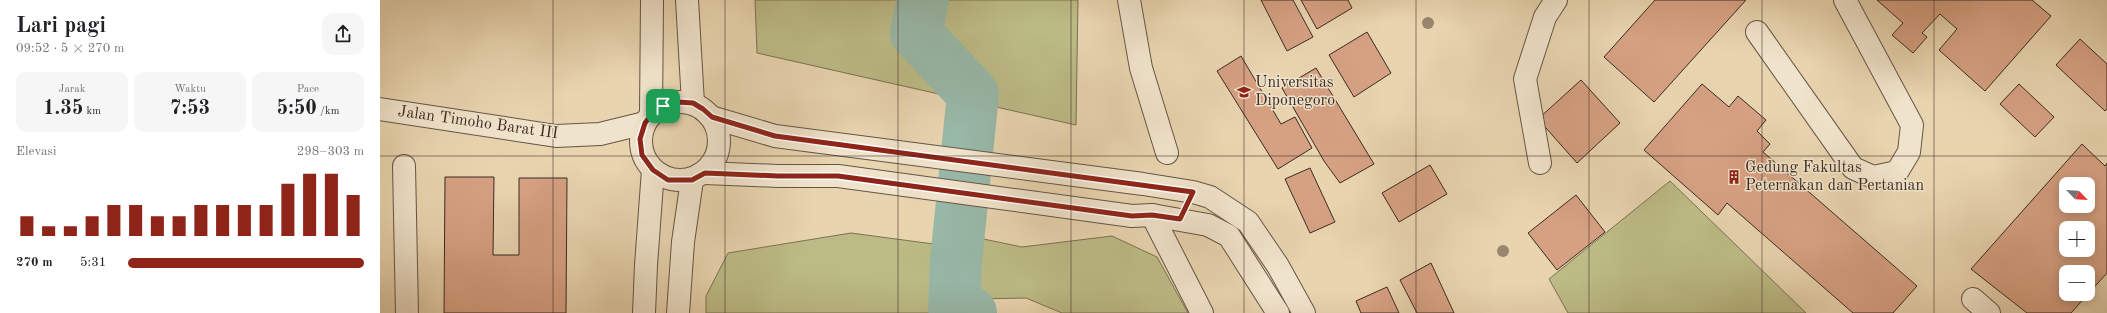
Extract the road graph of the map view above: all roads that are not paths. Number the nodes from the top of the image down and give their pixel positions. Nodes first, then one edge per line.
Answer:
1 (652, 0) edge
2 (687, 0) edge
3 (1129, 0) edge
4 (1556, 0) edge
5 (1845, 0) edge
6 (1757, 32) dead end
7 (693, 103) junction
8 (380, 109) edge
9 (712, 117) junction
10 (648, 119) junction
11 (600, 134) junction
12 (1168, 153) dead end
13 (648, 162) junction
14 (1540, 163) dead end
15 (404, 166) dead end
16 (699, 176) junction
17 (1193, 192) junction
18 (1142, 215) junction
19 (1180, 219) junction
20 (1973, 299) dead end
21 (407, 313) edge
22 (644, 313) edge
23 (678, 313) edge
24 (1202, 313) edge
25 (1278, 313) edge
26 (1304, 313) edge
27 (1989, 313) edge

1 - 10 street
2 - 7 street
3 - 12 street
4 - 14 street
5 - 6 street
7 - 9 street
7 - 10 street
8 - 11 street, Jalan Timoho Barat III
9 - 16 street
9 - 17 street
10 - 11 street, Jalan Timoho Barat III
10 - 13 street
11 - 13 street, Jalan Timoho Barat III
13 - 16 street
13 - 22 street
15 - 21 street
16 - 18 street
16 - 23 street
17 - 19 street
17 - 26 street
18 - 19 street
18 - 24 street
19 - 25 street
20 - 27 street

